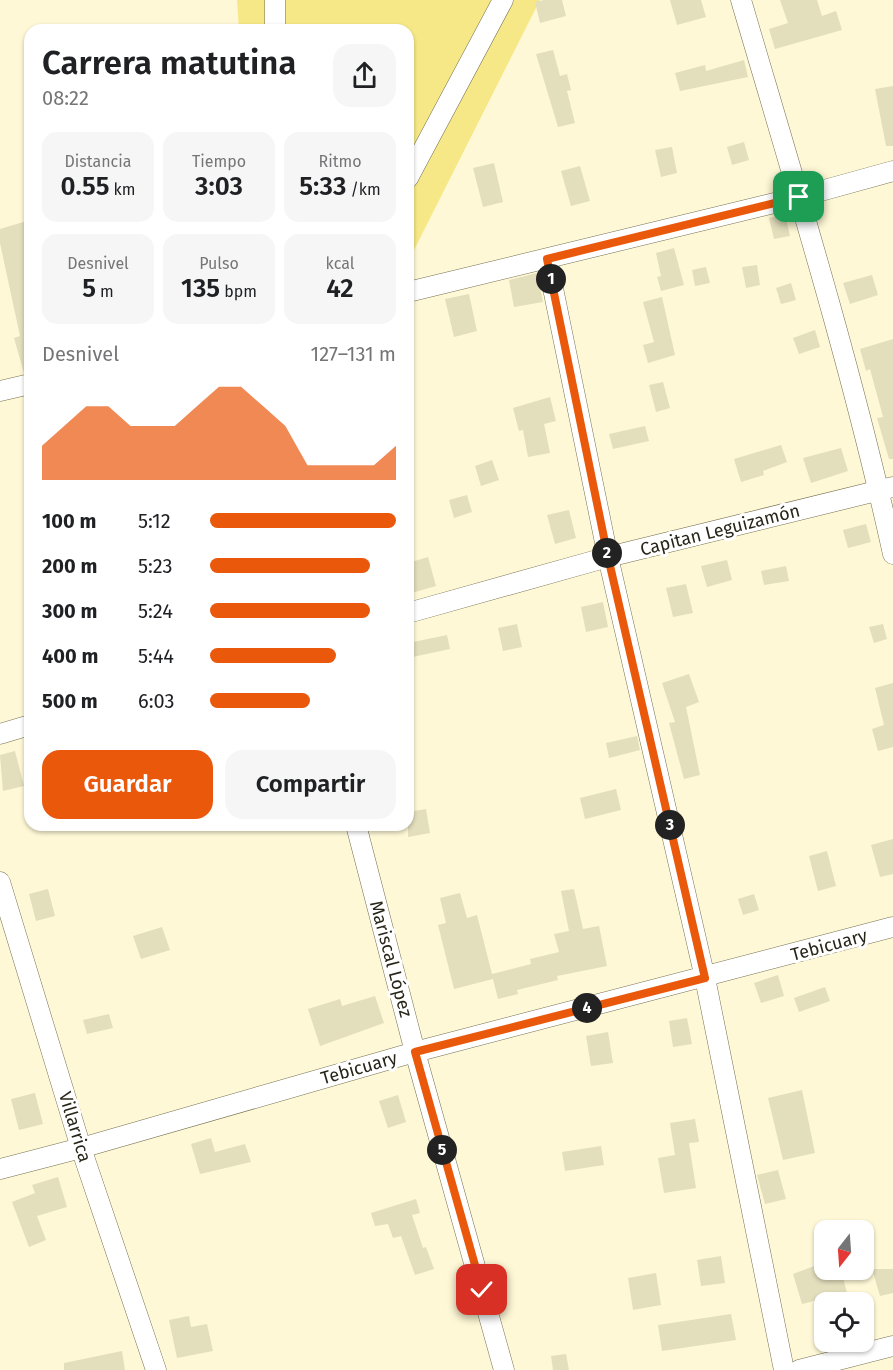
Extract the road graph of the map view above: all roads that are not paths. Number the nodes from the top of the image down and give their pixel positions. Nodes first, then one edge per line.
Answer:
1 (275, 0) edge
2 (503, 0) edge
3 (741, 0) edge
4 (274, 24) edge
5 (414, 167) edge
6 (893, 171) edge
7 (799, 197) junction
8 (547, 259) junction
9 (414, 291) edge
10 (24, 385) edge
11 (0, 391) edge
12 (886, 489) edge
13 (893, 554) edge
14 (608, 557) junction
15 (414, 611) edge
16 (24, 727) edge
17 (0, 734) edge
18 (358, 831) edge
19 (0, 882) edge
20 (893, 927) edge
21 (705, 978) junction
22 (415, 1052) junction
23 (81, 1148) junction
24 (0, 1168) edge
25 (893, 1346) edge
26 (156, 1370) edge
27 (504, 1370) edge
28 (784, 1370) edge
29 (799, 1370) edge

1 - 4 street
2 - 5 street
3 - 7 street
6 - 7 street
7 - 8 street
7 - 12 street
8 - 9 street
8 - 14 street
10 - 11 street
12 - 13 street
12 - 14 street, Capitan Leguizamón
14 - 15 street, Capitan Leguizamón
14 - 21 street
16 - 17 street
18 - 22 street, Mariscal López
19 - 23 street, Villarrica
20 - 21 street, Tebicuary
21 - 22 street, Tebicuary
21 - 28 street
22 - 23 street, Tebicuary
22 - 27 street, Mariscal López
23 - 24 street, Tebicuary
23 - 26 street, Villarrica
25 - 29 street

